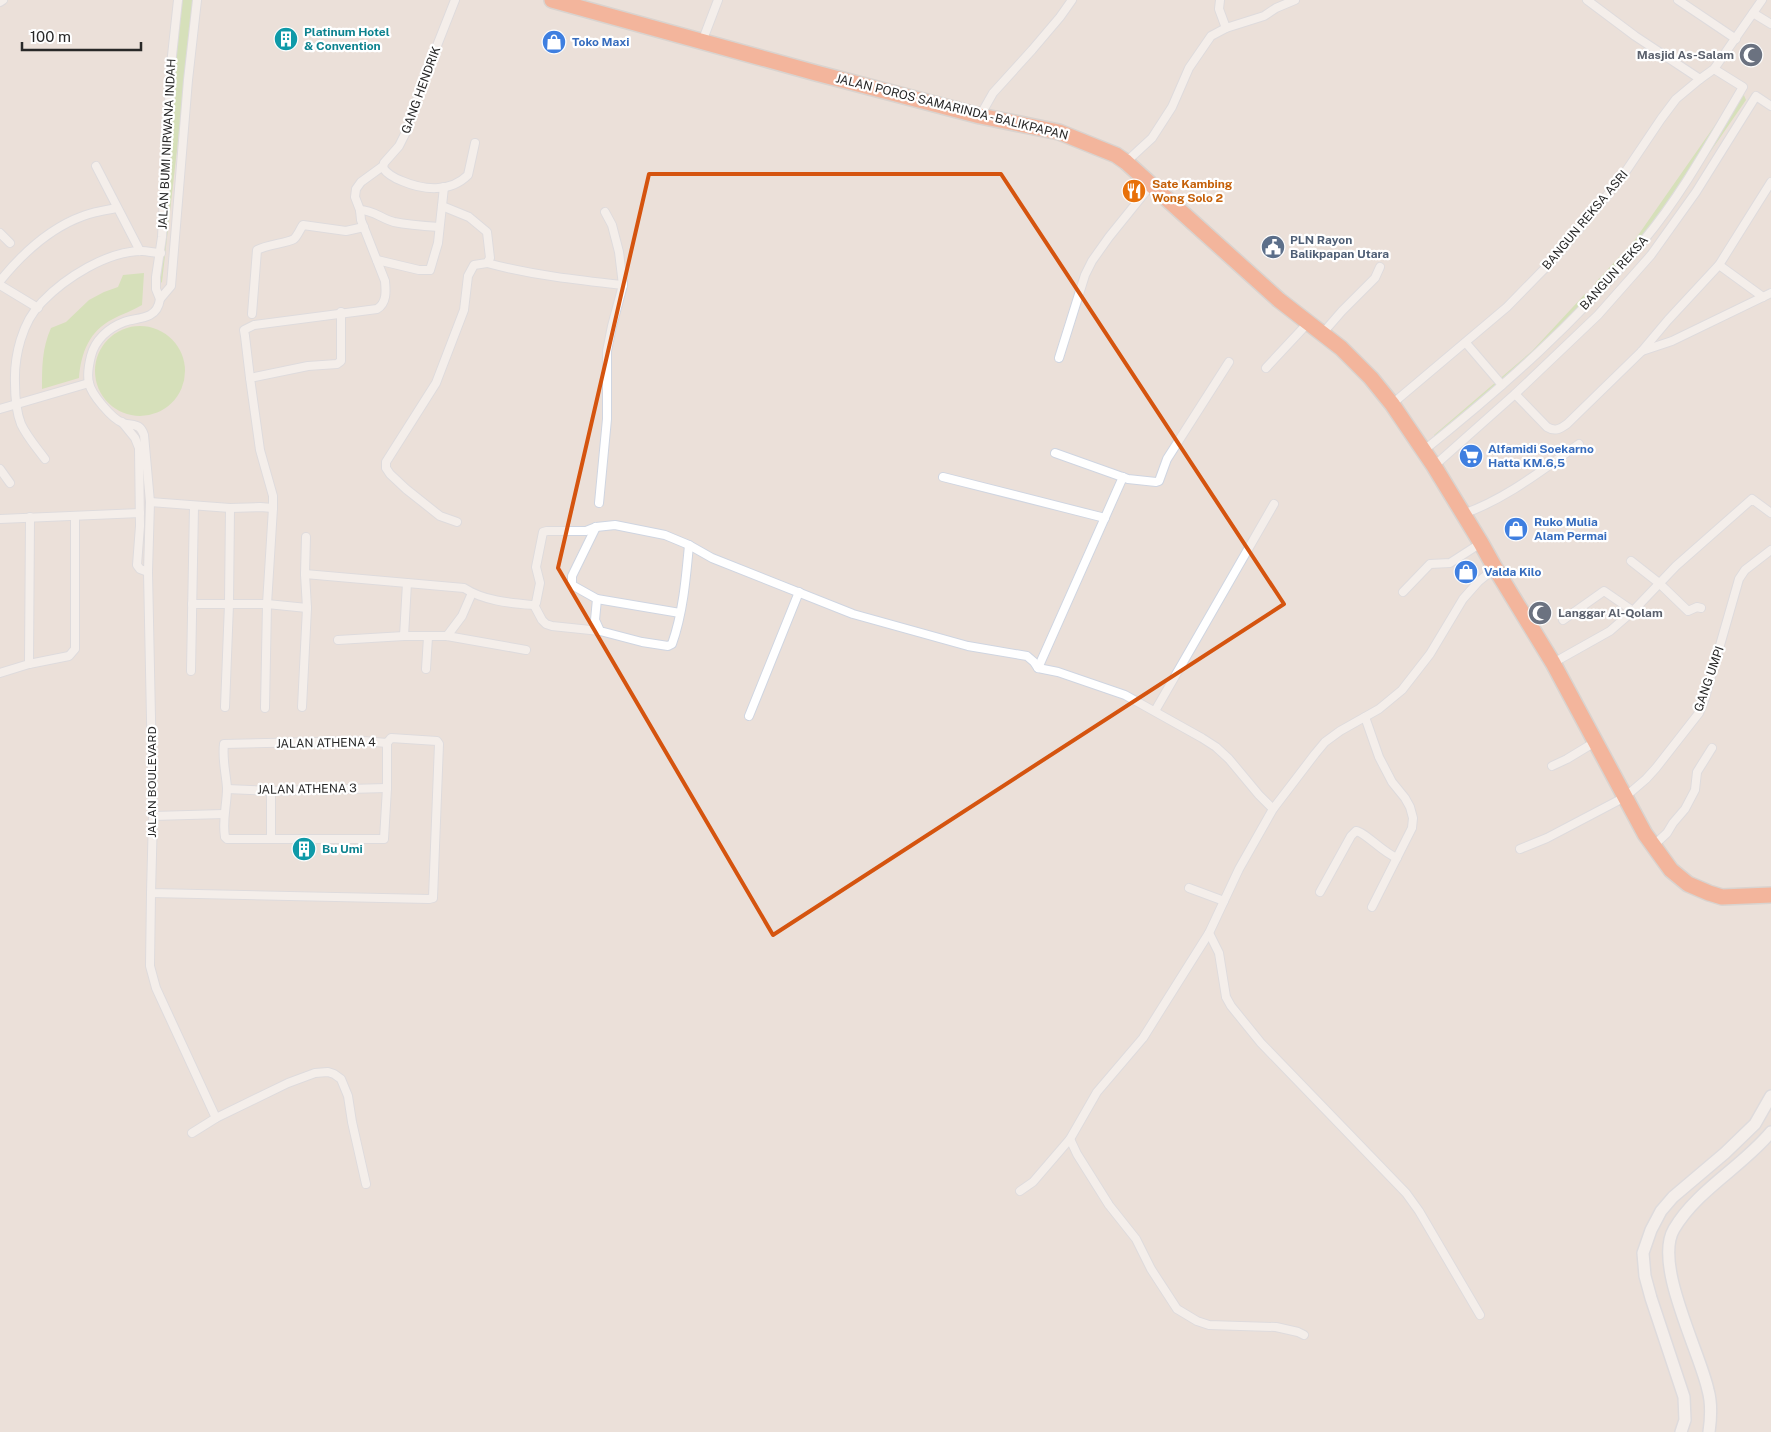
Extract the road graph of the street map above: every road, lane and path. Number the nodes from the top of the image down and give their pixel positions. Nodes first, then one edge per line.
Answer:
1 (178, 0) edge
2 (198, 0) edge
3 (455, 0) edge
4 (552, 0) edge
5 (718, 0) edge
6 (1072, 0) edge
7 (1220, 0) edge
8 (1294, 0) edge
9 (1587, 0) edge
10 (1678, 0) edge
11 (1762, 0) edge
12 (1753, 13) junction
13 (1771, 24) edge
14 (1226, 28) junction
15 (1736, 39) junction
16 (702, 42) junction
17 (1714, 69) junction
18 (1700, 79) junction
19 (1743, 88) junction
20 (1756, 96) junction
21 (1771, 106) edge
22 (980, 116) junction
23 (475, 143) dead end
24 (1126, 162) junction
25 (96, 166) dead end
26 (383, 166) junction
27 (1771, 182) edge
28 (1151, 185) junction
29 (444, 187) junction
30 (442, 206) junction
31 (117, 208) junction
32 (360, 210) junction
33 (605, 212) dead end
34 (363, 223) junction
35 (439, 227) junction
36 (0, 233) edge
37 (10, 243) dead end
38 (140, 251) junction
39 (161, 253) junction
40 (377, 260) junction
41 (487, 263) junction
42 (1720, 265) junction
43 (1380, 267) dead end
44 (0, 281) edge
45 (0, 285) edge
46 (623, 285) junction
47 (1767, 295) edge
48 (1593, 297) junction
49 (160, 300) junction
50 (38, 308) junction
51 (1603, 308) junction
52 (341, 312) junction
53 (252, 314) dead end
54 (1307, 324) junction
55 (1322, 334) junction
56 (1466, 343) junction
57 (1642, 351) junction
58 (1059, 358) dead end
59 (1229, 362) dead end
60 (1266, 368) dead end
61 (250, 378) junction
62 (88, 383) junction
63 (1502, 385) junction
64 (1515, 394) junction
65 (1392, 404) junction
66 (15, 405) junction
67 (0, 409) edge
68 (122, 422) junction
69 (1580, 444) dead end
70 (1423, 451) junction
71 (1055, 453) dead end
72 (45, 459) dead end
73 (1434, 466) junction
74 (0, 470) edge
75 (943, 477) dead end
76 (1123, 478) junction
77 (10, 483) dead end
78 (150, 502) junction
79 (599, 503) dead end
80 (1274, 504) dead end
81 (194, 506) junction
82 (230, 508) junction
83 (274, 508) junction
84 (140, 513) junction
85 (1771, 513) edge
86 (1463, 514) junction
87 (75, 516) junction
88 (30, 517) junction
89 (1105, 518) junction
90 (0, 519) edge
91 (457, 522) dead end
92 (596, 527) junction
93 (306, 537) dead end
94 (1481, 543) junction
95 (689, 545) junction
96 (1771, 550) edge
97 (1631, 561) dead end
98 (1494, 568) junction
99 (148, 572) junction
100 (305, 574) junction
101 (407, 583) junction
102 (1659, 584) junction
103 (799, 592) junction
104 (1403, 592) dead end
105 (472, 593) junction
106 (597, 599) junction
107 (192, 604) junction
108 (229, 604) junction
109 (267, 604) junction
110 (534, 605) junction
111 (307, 608) junction
112 (1702, 608) dead end
113 (1633, 611) junction
114 (680, 613) junction
115 (1563, 620) dead end
116 (600, 631) junction
117 (404, 636) junction
118 (428, 636) junction
119 (447, 636) junction
120 (338, 640) dead end
121 (526, 650) dead end
122 (1553, 663) junction
123 (29, 664) junction
124 (1038, 668) junction
125 (426, 669) dead end
126 (192, 671) dead end
127 (0, 673) edge
128 (225, 707) dead end
129 (302, 707) dead end
130 (265, 708) dead end
131 (1155, 711) junction
132 (749, 716) dead end
133 (1365, 717) junction
134 (387, 742) junction
135 (1594, 742) junction
136 (1712, 748) dead end
137 (1552, 766) dead end
138 (387, 788) junction
139 (227, 789) junction
140 (270, 791) junction
141 (1624, 797) junction
142 (1273, 809) junction
143 (224, 814) junction
144 (154, 816) junction
145 (271, 840) junction
146 (1653, 846) junction
147 (1520, 849) dead end
148 (1398, 858) junction
149 (1189, 888) dead end
150 (1320, 892) dead end
151 (151, 893) junction
152 (1771, 895) edge
153 (1224, 900) junction
154 (1372, 907) dead end
155 (1209, 933) junction
156 (1771, 1096) edge
157 (216, 1118) junction
158 (1771, 1132) edge
159 (192, 1133) dead end
160 (1070, 1138) junction
161 (366, 1184) dead end
162 (1020, 1191) dead end
163 (1480, 1316) dead end
164 (1304, 1335) dead end
165 (1681, 1432) edge
166 (1709, 1432) edge

1 - 39 street, JALAN BUMI NIRWANA INDAH
2 - 49 street, JALAN BUMI NIRWANA INDAH
3 - 26 street, GANG HENDRIK
4 - 16 highway, JALAN POROS SAMARINDA - BALIKPAPAN
5 - 16 street
6 - 22 street
7 - 14 street
8 - 14 street
9 - 18 street
10 - 15 street
11 - 12 street, BANGUN REKSA ASRI
12 - 13 street
12 - 15 street, BANGUN REKSA ASRI
14 - 24 street
15 - 17 street, BANGUN REKSA ASRI
16 - 22 highway, JALAN POROS SAMARINDA - BALIKPAPAN
17 - 18 street, BANGUN REKSA ASRI
17 - 19 street
18 - 56 street, BANGUN REKSA ASRI
19 - 20 street
19 - 48 street, BANGUN REKSA
20 - 21 street
20 - 51 street
22 - 24 highway, JALAN POROS SAMARINDA - BALIKPAPAN
23 - 29 street
24 - 28 highway, JALAN POROS SAMARINDA - BALIKPAPAN
25 - 31 street
26 - 29 street
26 - 32 street, GANG HENDRIK
27 - 42 street
28 - 54 highway, JALAN POROS SAMARINDA - BALIKPAPAN
28 - 58 street
29 - 30 street
30 - 35 street
30 - 41 street
31 - 38 street
31 - 44 street
32 - 34 street
32 - 35 street
33 - 46 street
34 - 40 street
34 - 53 street
35 - 40 street
36 - 37 street
38 - 39 street
38 - 50 street
39 - 49 street, JALAN BUMI NIRWANA INDAH
40 - 52 street
41 - 46 street
41 - 91 street
42 - 47 street
42 - 57 street
43 - 55 street
45 - 50 street
46 - 79 street
47 - 57 street
48 - 51 street
48 - 63 street, BANGUN REKSA
49 - 62 street
50 - 66 street
51 - 64 street
52 - 61 street
52 - 61 street
54 - 55 highway, JALAN POROS SAMARINDA - BALIKPAPAN
54 - 60 street
55 - 65 highway, JALAN POROS SAMARINDA - BALIKPAPAN
56 - 63 street
56 - 65 street, BANGUN REKSA ASRI
57 - 64 street
59 - 76 street
61 - 83 street
62 - 66 street
62 - 68 street, JALAN BOULEVARD
63 - 70 street, BANGUN REKSA
64 - 73 street
65 - 70 highway, JALAN POROS SAMARINDA - BALIKPAPAN
66 - 67 street
66 - 72 street
68 - 78 street, JALAN BOULEVARD
68 - 84 street
69 - 86 street
70 - 73 highway, JALAN POROS SAMARINDA - BALIKPAPAN
71 - 76 street
73 - 86 highway, JALAN POROS SAMARINDA - BALIKPAPAN
74 - 77 street
75 - 89 street
76 - 89 street
78 - 81 street
78 - 99 street, JALAN BOULEVARD
80 - 131 street
81 - 82 street
81 - 107 street
82 - 83 street
82 - 108 street
83 - 109 street
84 - 87 street
84 - 99 street
85 - 102 street
86 - 94 highway, JALAN POROS SAMARINDA - BALIKPAPAN
87 - 88 street
87 - 123 street
88 - 90 street
88 - 123 street
89 - 124 street
92 - 95 street
92 - 106 street
92 - 110 street
93 - 100 street
94 - 98 highway, JALAN POROS SAMARINDA - BALIKPAPAN
94 - 104 street
95 - 103 street
95 - 114 street
96 - 141 street, GANG UMPI
97 - 102 street
98 - 122 highway, JALAN POROS SAMARINDA - BALIKPAPAN
98 - 133 street
99 - 144 street, JALAN BOULEVARD
100 - 101 street
100 - 111 street
101 - 105 street
101 - 117 street
102 - 112 street
102 - 113 street
103 - 124 street
103 - 132 street
105 - 110 street
105 - 119 street
106 - 114 street
106 - 116 street
107 - 108 street
107 - 126 street
108 - 109 street
108 - 128 street
109 - 111 street
109 - 130 street
110 - 116 street
111 - 129 street
113 - 115 street
113 - 122 street
114 - 116 street
117 - 118 street
117 - 120 street
118 - 119 street
118 - 125 street
119 - 121 street
122 - 135 highway, JALAN POROS SAMARINDA - BALIKPAPAN
123 - 127 street
124 - 131 street
131 - 142 street
133 - 142 street
133 - 148 street
134 - 138 street
134 - 139 street, JALAN ATHENA 4
134 - 151 street, JALAN ATHENA 4
135 - 137 street
135 - 141 highway, JALAN POROS SAMARINDA - BALIKPAPAN
136 - 146 street
138 - 140 street, JALAN ATHENA 3
138 - 145 street
139 - 140 street, JALAN ATHENA 3
139 - 143 street
140 - 145 street
141 - 146 highway, JALAN POROS SAMARINDA - BALIKPAPAN
141 - 147 street, GANG UMPI
142 - 153 street
143 - 144 street
143 - 145 street
144 - 151 street, JALAN BOULEVARD
146 - 152 highway, JALAN POROS SAMARINDA - BALIKPAPAN
148 - 150 street
148 - 154 street
149 - 153 street
151 - 157 street, JALAN BOULEVARD
153 - 155 street
155 - 160 street
155 - 163 street
156 - 165 street
157 - 159 street
157 - 161 street
158 - 166 street
160 - 162 street
160 - 164 street

